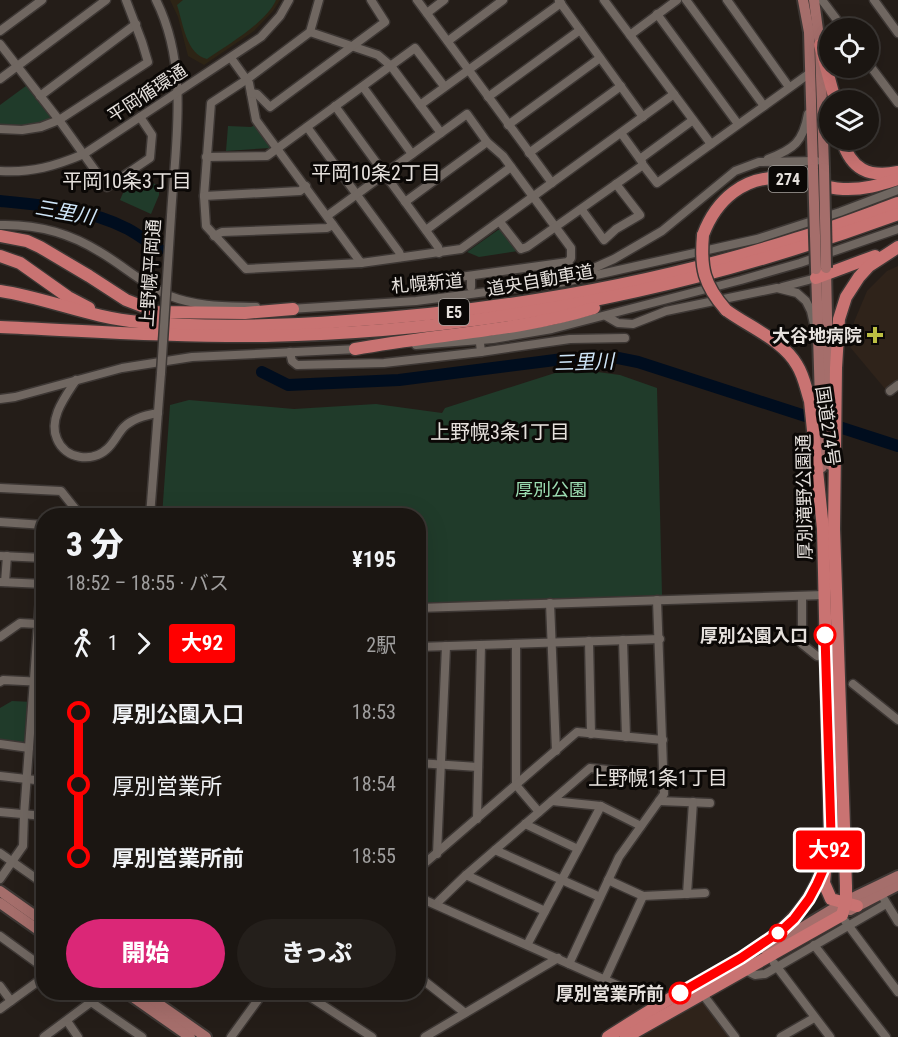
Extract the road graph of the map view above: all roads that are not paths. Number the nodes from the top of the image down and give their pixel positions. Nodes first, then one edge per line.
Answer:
1 (42, 0) edge
2 (106, 0) edge
3 (126, 0) edge
4 (156, 0) edge
5 (289, 0) edge
6 (319, 0) edge
7 (362, 0) edge
8 (372, 0) edge
9 (417, 0) edge
10 (444, 0) edge
11 (503, 0) edge
12 (605, 0) edge
13 (677, 0) edge
14 (686, 0) edge
15 (727, 0) edge
16 (803, 0) edge
17 (814, 0) edge
18 (822, 0) edge
19 (874, 0) edge
20 (559, 2) edge
21 (427, 13) junction
22 (657, 14) junction
23 (836, 18) edge
24 (136, 24) junction
25 (580, 30) junction
26 (0, 31) edge
27 (310, 32) junction
28 (898, 33) edge
29 (630, 35) junction
30 (819, 38) edge
31 (447, 41) junction
32 (0, 44) edge
33 (352, 46) junction
34 (231, 58) junction
35 (600, 58) junction
36 (391, 66) junction
37 (18, 67) junction
38 (468, 69) junction
39 (810, 73) junction
40 (819, 78) edge
41 (879, 78) edge
42 (0, 79) edge
43 (246, 80) junction
44 (444, 86) junction
45 (621, 86) junction
46 (363, 87) junction
47 (789, 87) junction
48 (179, 92) junction
49 (250, 93) junction
50 (674, 94) junction
51 (811, 95) junction
52 (40, 96) junction
53 (488, 98) junction
54 (898, 104) edge
55 (420, 105) junction
56 (335, 106) junction
57 (764, 106) junction
58 (140, 117) junction
59 (643, 117) junction
60 (59, 120) junction
61 (693, 120) junction
62 (738, 124) junction
63 (508, 125) junction
64 (307, 127) junction
65 (0, 129) edge
66 (441, 133) junction
67 (621, 133) junction
68 (487, 142) junction
69 (711, 144) junction
70 (277, 148) junction
71 (846, 150) edge
72 (529, 153) junction
73 (84, 154) junction
74 (412, 154) junction
75 (206, 157) junction
76 (642, 162) junction
77 (759, 162) junction
78 (818, 165) junction
79 (511, 167) junction
80 (0, 171) edge
81 (898, 172) edge
82 (384, 174) junction
83 (898, 179) edge
84 (552, 183) junction
85 (616, 184) junction
86 (306, 186) junction
87 (898, 190) edge
88 (357, 194) junction
89 (204, 196) junction
90 (533, 197) junction
91 (405, 202) junction
92 (898, 203) edge
93 (582, 210) junction
94 (898, 214) edge
95 (327, 216) junction
96 (500, 222) junction
97 (0, 225) edge
98 (333, 225) junction
99 (555, 227) junction
100 (898, 229) edge
101 (426, 230) junction
102 (0, 236) edge
103 (214, 236) junction
104 (894, 249) edge
105 (439, 253) junction
106 (0, 256) edge
107 (401, 257) junction
108 (568, 262) junction
109 (361, 263) junction
110 (821, 272) junction
111 (471, 276) junction
112 (573, 277) junction
113 (424, 282) dead end
114 (565, 282) junction
115 (661, 287) junction
116 (471, 288) dead end
117 (777, 288) junction
118 (0, 291) edge
119 (293, 309) junction
120 (606, 316) junction
121 (140, 322) junction
122 (0, 327) edge
123 (625, 338) dead end
124 (819, 348) junction
125 (355, 350) junction
126 (290, 352) junction
127 (76, 380) junction
128 (0, 399) edge
129 (828, 403) junction
130 (158, 413) junction
131 (825, 458) junction
132 (0, 488) edge
133 (75, 508) edge
134 (151, 508) edge
135 (0, 522) edge
136 (36, 524) edge
137 (829, 529) junction
138 (4, 556) edge
139 (36, 558) edge
140 (3, 582) edge
141 (36, 584) edge
142 (802, 596) junction
143 (824, 596) junction
144 (657, 600) junction
145 (550, 603) junction
146 (426, 608) edge
147 (36, 624) edge
148 (0, 637) edge
149 (660, 639) junction
150 (623, 640) junction
151 (589, 641) junction
152 (551, 643) junction
153 (516, 644) junction
154 (481, 645) junction
155 (446, 646) junction
156 (426, 647) edge
157 (817, 656) dead end
158 (0, 682) edge
159 (36, 682) edge
160 (853, 684) dead end
161 (36, 702) edge
162 (898, 720) edge
163 (591, 734) junction
164 (626, 737) junction
165 (663, 740) junction
166 (0, 744) edge
167 (29, 748) junction
168 (556, 751) junction
169 (426, 763) edge
170 (440, 764) junction
171 (478, 767) junction
172 (0, 776) edge
173 (664, 776) junction
174 (27, 779) junction
175 (36, 780) edge
176 (516, 785) junction
177 (552, 801) junction
178 (659, 801) junction
179 (693, 802) junction
180 (710, 803) dead end
181 (601, 807) junction
182 (0, 812) edge
183 (539, 812) junction
184 (24, 814) junction
185 (36, 815) edge
186 (477, 819) junction
187 (525, 824) junction
188 (640, 826) junction
189 (579, 849) junction
190 (495, 850) junction
191 (0, 853) edge
192 (436, 854) junction
193 (828, 859) junction
194 (12, 862) junction
195 (426, 862) edge
196 (466, 875) junction
197 (898, 876) edge
198 (36, 878) edge
199 (0, 879) edge
200 (562, 880) junction
201 (608, 880) junction
202 (898, 885) edge
203 (0, 891) edge
204 (705, 893) dead end
205 (881, 893) junction
206 (687, 894) junction
207 (643, 896) junction
208 (600, 897) junction
209 (426, 900) edge
210 (0, 903) edge
211 (436, 904) junction
212 (886, 904) junction
213 (847, 909) junction
214 (545, 911) junction
215 (36, 916) edge
216 (898, 922) edge
217 (36, 928) edge
218 (0, 936) edge
219 (527, 945) junction
220 (814, 945) junction
221 (770, 955) junction
222 (558, 958) junction
223 (36, 962) edge
224 (741, 963) junction
225 (569, 964) junction
226 (777, 967) junction
227 (605, 979) junction
228 (426, 982) edge
229 (36, 983) edge
230 (0, 986) edge
231 (699, 988) junction
232 (898, 992) edge
233 (138, 1000) edge
234 (153, 1000) edge
235 (258, 1000) edge
236 (315, 1000) edge
237 (11, 1001) junction
238 (0, 1009) edge
239 (659, 1011) junction
240 (465, 1013) junction
241 (814, 1018) junction
242 (67, 1021) junction
243 (136, 1035) edge
244 (44, 1037) edge
245 (78, 1037) edge
246 (190, 1037) edge
247 (206, 1037) edge
248 (231, 1037) edge
249 (372, 1037) edge
250 (425, 1037) edge
251 (608, 1037) edge
252 (626, 1037) edge
253 (735, 1037) edge
254 (781, 1037) edge
255 (830, 1037) edge
256 (886, 1037) edge

1 - 26 street
2 - 37 street
3 - 24 street
4 - 48 street, 上野幌平岡通
5 - 34 street, 平岡循環通
6 - 27 street
7 - 8 street
8 - 33 street
9 - 21 street
10 - 21 street
11 - 31 street
12 - 29 street
13 - 22 street
14 - 57 street
15 - 47 street
16 - 39 main road
17 - 30 main road
18 - 23 street
19 - 28 street
20 - 25 street
20 - 38 street
21 - 31 street
22 - 29 street
22 - 62 street
24 - 52 street
24 - 60 street
25 - 35 street
25 - 53 street
27 - 33 street
27 - 43 street
29 - 50 street
31 - 38 street
32 - 37 street
33 - 36 street
33 - 49 street
34 - 43 street
34 - 48 street, 平岡循環通
35 - 45 street
35 - 63 street
36 - 44 street
36 - 46 street
36 - 55 street
37 - 42 street
37 - 52 street
38 - 44 street
38 - 53 street
39 - 47 street
39 - 51 main road
40 - 78 main road
41 - 54 street
43 - 49 street
43 - 75 street
44 - 55 street
45 - 59 street
45 - 72 street
46 - 56 street
46 - 74 street
47 - 57 street
48 - 58 street, 平岡循環通
48 - 130 street, 上野幌平岡通, bridge
49 - 70 street
50 - 59 street
50 - 61 street
51 - 77 street
51 - 78 main road
52 - 60 street
53 - 63 street
55 - 66 street
56 - 64 street
56 - 82 street
57 - 62 street
58 - 73 street, 平岡循環通
58 - 73 street
59 - 67 street
60 - 65 street
60 - 73 street
61 - 69 street
61 - 76 street
62 - 69 street
63 - 72 street
64 - 70 street
64 - 88 street
66 - 68 street
66 - 74 street
67 - 76 street
67 - 84 street
68 - 79 street
68 - 91 street
69 - 76 street
70 - 75 street
70 - 86 street
71 - 81 highway
72 - 84 street
73 - 80 street, 平岡循環通
74 - 82 street
75 - 89 street
76 - 85 street
77 - 78 street
77 - 112 street
78 - 110 main road, bridge
79 - 90 street
79 - 101 street
82 - 88 street
82 - 91 street
83 - 131 highway, 国道274号 / 274, bridge
84 - 90 street
85 - 93 street
85 - 93 street
86 - 89 street
86 - 95 street
87 - 114 street, 札幌新道
88 - 95 street
88 - 107 street
89 - 103 street
90 - 96 street
90 - 99 street
91 - 101 street
92 - 121 highway, 道央自動車道 / E5
93 - 99 street
94 - 115 highway, 道央自動車道 / E5
95 - 98 street
96 - 99 street
96 - 105 street
97 - 119 street, 札幌新道
98 - 103 street
98 - 109 street
99 - 108 street
100 - 120 street
101 - 105 street
102 - 119 highway
103 - 109 street
104 - 110 highway
104 - 129 highway, 国道274号 / 274
105 - 107 street
106 - 121 highway
107 - 109 street
108 - 111 street
108 - 112 street
110 - 117 street
110 - 124 main road
110 - 129 main road
111 - 113 street
111 - 116 street
112 - 114 street
114 - 119 street, 札幌新道
115 - 122 highway, 道央自動車道 / E5
115 - 125 highway
117 - 120 street
117 - 124 street
118 - 121 highway, 道央自動車道 / E5
120 - 125 street
123 - 126 street
124 - 129 main road
125 - 126 street
126 - 127 street
127 - 128 street
127 - 130 street
129 - 131 highway, 国道274号 / 274
130 - 134 street, 上野幌平岡通
131 - 137 highway, 国道274号 / 274
131 - 137 highway, 国道274号 / 274
132 - 133 street
135 - 136 street
137 - 143 highway, 厚別滝野公園通 / 274
137 - 213 highway, 厚別滝野公園通 / 274
138 - 139 street
138 - 140 street
140 - 141 street
142 - 143 street
142 - 144 street
142 - 157 street
143 - 193 highway, 厚別滝野公園通 / 274
144 - 145 street
144 - 149 street
145 - 146 street
145 - 152 street
147 - 148 street
149 - 150 street
149 - 165 street
150 - 151 street
150 - 164 street
151 - 152 street
151 - 163 street
152 - 153 street
152 - 168 street
153 - 154 street
153 - 176 street
154 - 155 street
154 - 171 street
155 - 156 street
155 - 170 street
158 - 159 street
160 - 162 street
161 - 167 street
163 - 164 street
163 - 168 street
164 - 165 street
165 - 173 street
166 - 167 street
167 - 174 street
168 - 176 street
169 - 170 street
170 - 171 street
170 - 192 street
171 - 186 street
172 - 174 street
173 - 177 street
173 - 178 street
174 - 175 street
174 - 184 street
176 - 183 street
176 - 186 street
177 - 181 street
177 - 183 street
178 - 179 street
178 - 188 street
179 - 180 street
179 - 206 street
181 - 188 street
181 - 189 street
182 - 184 street
183 - 187 street
184 - 185 street
184 - 194 street
186 - 192 street
187 - 189 street
187 - 190 street
188 - 201 street
189 - 200 street
190 - 196 street
190 - 200 street
191 - 194 street
192 - 195 street
193 - 213 highway, 274
193 - 224 highway, 厚別滝野公園通 / 274
194 - 198 street
194 - 199 street
196 - 211 street
196 - 214 street
197 - 213 main road
200 - 208 street
200 - 214 street
201 - 207 street
201 - 208 street
202 - 205 main road
203 - 215 main road
204 - 206 street
205 - 212 street
205 - 213 main road
206 - 207 street
207 - 227 street
208 - 225 street
209 - 211 street
210 - 217 main road
211 - 219 street
212 - 213 street
212 - 216 street
213 - 220 street
213 - 221 highway, 274
213 - 224 main road
213 - 232 street
214 - 219 street
218 - 223 street
219 - 222 street
220 - 226 street
220 - 256 street
221 - 224 highway, 274
221 - 226 street
222 - 225 street
222 - 240 street
224 - 226 street
224 - 231 highway, 274
225 - 227 street
226 - 241 street
227 - 239 street
228 - 240 street
229 - 237 street
230 - 237 street
231 - 239 highway, 274
231 - 253 street
233 - 246 main road
234 - 247 main road
235 - 248 street
236 - 249 street
237 - 238 street
239 - 251 highway, 274
239 - 252 highway, 274
240 - 250 street
241 - 254 street
241 - 255 street
242 - 243 street
242 - 244 street
242 - 245 street

